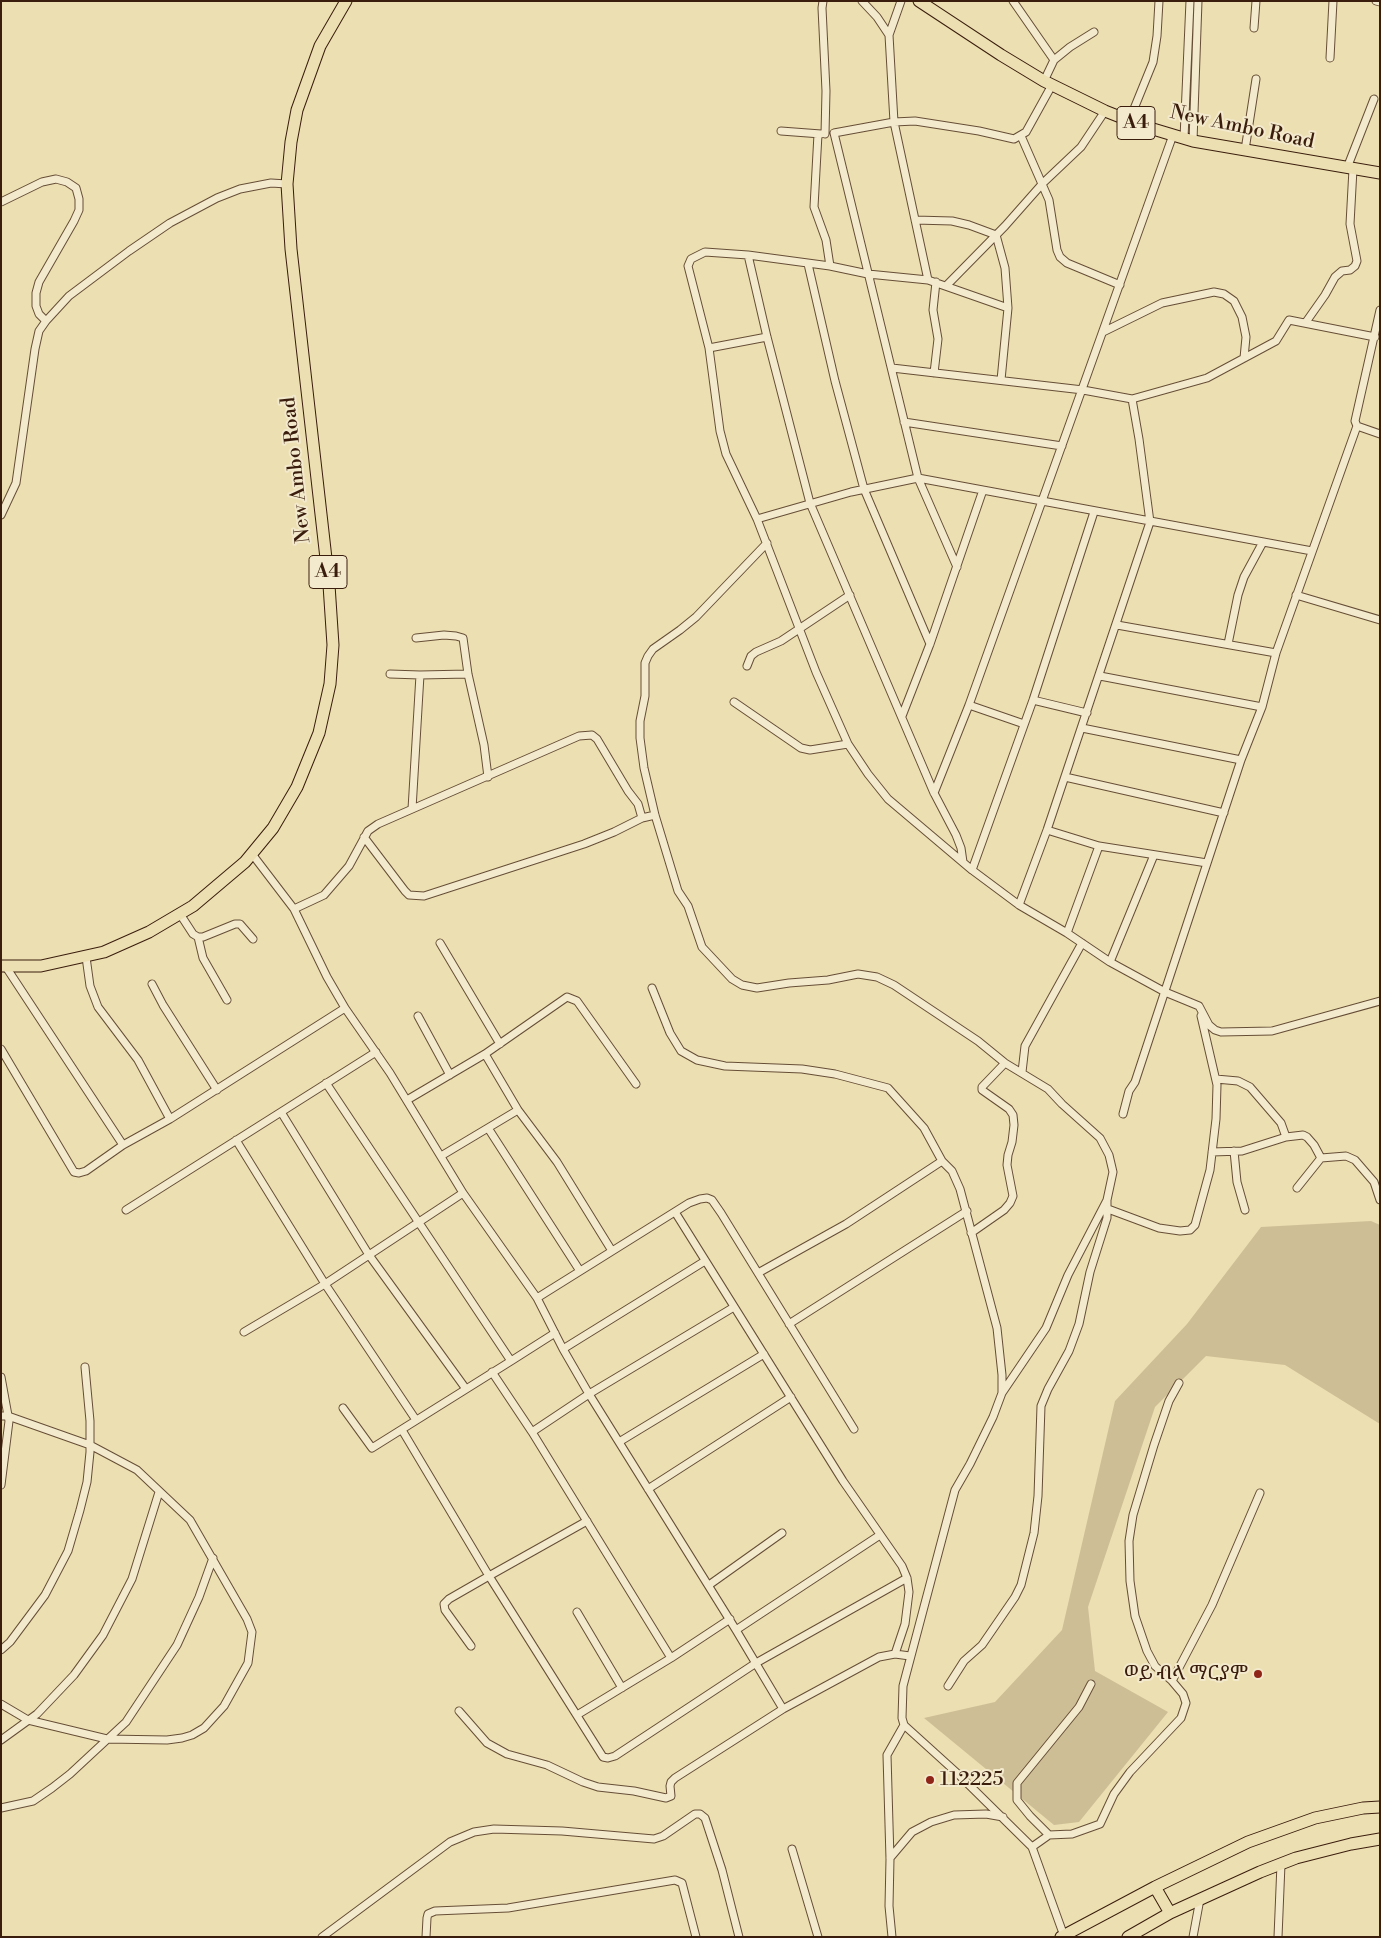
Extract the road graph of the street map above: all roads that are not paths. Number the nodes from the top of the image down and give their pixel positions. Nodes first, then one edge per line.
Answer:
1 (346, 1) edge
2 (823, 1) edge
3 (862, 1) edge
4 (901, 1) edge
5 (919, 1) edge
6 (1013, 1) edge
7 (1159, 1) edge
8 (1190, 1) edge
9 (1198, 1) edge
10 (1256, 1) edge
11 (1333, 1) edge
12 (1254, 28) dead end
13 (1094, 32) dead end
14 (889, 35) junction
15 (1330, 58) dead end
16 (1054, 60) junction
17 (1256, 80) dead end
18 (1048, 83) junction
19 (1374, 99) dead end
20 (1105, 111) junction
21 (1129, 121) junction
22 (894, 122) junction
23 (781, 131) dead end
24 (834, 133) junction
25 (821, 134) junction
26 (1021, 136) junction
27 (1183, 138) junction
28 (1245, 150) junction
29 (1350, 168) junction
30 (1380, 173) edge
31 (1043, 183) junction
32 (287, 184) junction
33 (1, 202) edge
34 (915, 220) junction
35 (996, 235) junction
36 (748, 255) junction
37 (808, 264) junction
38 (830, 266) junction
39 (868, 274) junction
40 (928, 280) junction
41 (936, 282) junction
42 (1120, 285) junction
43 (946, 286) junction
44 (1008, 308) junction
45 (1380, 310) edge
46 (46, 321) junction
47 (1306, 322) junction
48 (1103, 332) junction
49 (767, 337) junction
50 (1374, 337) junction
51 (709, 348) junction
52 (1244, 358) junction
53 (892, 368) junction
54 (934, 373) junction
55 (1001, 380) junction
56 (1083, 390) junction
57 (1132, 399) junction
58 (904, 422) junction
59 (1357, 426) junction
60 (1380, 434) edge
61 (1062, 446) junction
62 (918, 478) junction
63 (864, 489) junction
64 (983, 490) junction
65 (1041, 501) junction
66 (810, 503) junction
67 (1094, 512) junction
68 (1, 515) edge
69 (757, 519) junction
70 (1150, 522) junction
71 (1263, 542) junction
72 (767, 543) junction
73 (1312, 551) junction
74 (957, 566) junction
75 (850, 595) junction
76 (1296, 595) junction
77 (1380, 620) edge
78 (1117, 624) junction
79 (800, 628) junction
80 (416, 638) dead end
81 (930, 644) junction
82 (1228, 644) junction
83 (1276, 653) junction
84 (747, 666) dead end
85 (390, 674) dead end
86 (468, 674) junction
87 (420, 676) junction
88 (1100, 676) junction
89 (1033, 700) junction
90 (734, 702) dead end
91 (970, 705) junction
92 (1262, 706) junction
93 (1087, 713) junction
94 (902, 716) junction
95 (1024, 724) junction
96 (1082, 728) junction
97 (848, 744) junction
98 (1241, 760) junction
99 (488, 777) junction
100 (1065, 777) junction
101 (934, 793) junction
102 (412, 809) junction
103 (1224, 813) junction
104 (655, 815) junction
105 (642, 818) junction
106 (1048, 830) junction
107 (364, 837) junction
108 (1099, 846) junction
109 (252, 854) junction
110 (1154, 855) junction
111 (963, 862) junction
112 (1207, 863) junction
113 (972, 870) junction
114 (1020, 904) junction
115 (294, 909) junction
116 (180, 914) junction
117 (1067, 933) junction
118 (198, 937) junction
119 (253, 939) dead end
120 (440, 943) dead end
121 (1082, 943) junction
122 (86, 957) junction
123 (1110, 962) junction
124 (4, 966) edge
125 (152, 984) dead end
126 (652, 988) dead end
127 (1165, 992) junction
128 (228, 1000) dead end
129 (1380, 1001) edge
130 (1198, 1006) junction
131 (345, 1008) junction
132 (418, 1016) dead end
133 (500, 1044) junction
134 (1, 1049) edge
135 (376, 1052) junction
136 (485, 1054) junction
137 (1005, 1063) junction
138 (1022, 1072) junction
139 (450, 1075) junction
140 (1216, 1079) junction
141 (326, 1083) junction
142 (636, 1084) dead end
143 (217, 1090) junction
144 (407, 1100) junction
145 (518, 1110) junction
146 (281, 1112) junction
147 (1123, 1114) dead end
148 (170, 1119) junction
149 (488, 1128) junction
150 (1286, 1137) junction
151 (236, 1140) junction
152 (123, 1145) junction
153 (1234, 1151) junction
154 (1212, 1152) junction
155 (441, 1156) junction
156 (1321, 1158) junction
157 (942, 1161) junction
158 (1296, 1188) dead end
159 (464, 1192) junction
160 (1107, 1200) junction
161 (1380, 1200) edge
162 (1108, 1209) junction
163 (126, 1210) dead end
164 (1246, 1210) dead end
165 (967, 1211) junction
166 (675, 1212) junction
167 (418, 1224) junction
168 (972, 1233) junction
169 (612, 1251) junction
170 (369, 1255) junction
171 (705, 1261) junction
172 (580, 1271) junction
173 (758, 1273) junction
174 (325, 1284) junction
175 (537, 1298) junction
176 (734, 1307) junction
177 (789, 1324) junction
178 (244, 1332) dead end
179 (555, 1333) junction
180 (563, 1349) junction
181 (764, 1354) junction
182 (511, 1361) junction
183 (85, 1367) dead end
184 (492, 1372) junction
185 (1, 1377) edge
186 (1179, 1383) dead end
187 (466, 1389) junction
188 (1002, 1393) junction
189 (589, 1394) junction
190 (790, 1397) junction
191 (343, 1408) dead end
192 (5, 1416) edge
193 (416, 1420) junction
194 (854, 1429) dead end
195 (402, 1430) junction
196 (532, 1432) junction
197 (619, 1442) junction
198 (90, 1445) junction
199 (1, 1485) edge
200 (648, 1489) junction
201 (159, 1492) junction
202 (1260, 1493) dead end
203 (587, 1521) junction
204 (782, 1533) dead end
205 (880, 1535) junction
206 (213, 1558) junction
207 (489, 1576) junction
208 (907, 1578) junction
209 (709, 1585) junction
210 (577, 1612) dead end
211 (730, 1619) junction
212 (736, 1630) junction
213 (471, 1646) dead end
214 (1, 1650) edge
215 (895, 1654) junction
216 (910, 1656) junction
217 (671, 1658) junction
218 (756, 1663) junction
219 (1172, 1681) junction
220 (1091, 1684) dead end
221 (948, 1686) dead end
222 (622, 1688) junction
223 (1, 1704) edge
224 (783, 1709) junction
225 (459, 1711) dead end
226 (576, 1715) junction
227 (28, 1720) junction
228 (904, 1725) junction
229 (107, 1739) junction
230 (1, 1740) edge
231 (1380, 1807) edge
232 (1, 1808) edge
233 (1004, 1817) junction
234 (1050, 1835) junction
235 (1380, 1840) edge
236 (1032, 1847) junction
237 (792, 1849) dead end
238 (890, 1859) junction
239 (1281, 1864) junction
240 (1155, 1887) junction
241 (1200, 1898) junction
242 (1170, 1913) junction
243 (1062, 1936) edge
244 (322, 1937) edge
245 (426, 1937) edge
246 (696, 1937) edge
247 (739, 1937) edge
248 (818, 1937) edge
249 (892, 1937) edge
250 (1128, 1937) edge
251 (1193, 1937) edge
252 (1278, 1937) edge

1 - 32 main road, New Ambo Road / A4
2 - 25 street
3 - 14 street
4 - 14 street
5 - 18 main road, New Ambo Road / A4
6 - 16 street
7 - 21 street
8 - 27 street
9 - 27 street
10 - 12 street
11 - 15 street
13 - 16 street
14 - 22 street
16 - 18 street
17 - 28 street
18 - 20 main road, New Ambo Road / A4
18 - 26 street
19 - 29 street
20 - 21 main road, New Ambo Road / A4
20 - 31 street
21 - 27 main road, New Ambo Road / A4
22 - 24 street
22 - 26 street
22 - 34 street
23 - 25 street
24 - 25 street
24 - 39 street
25 - 38 street
26 - 31 street
27 - 28 main road, New Ambo Road / A4
27 - 42 street
28 - 29 main road, New Ambo Road / A4
29 - 30 main road, New Ambo Road / A4
29 - 47 street
31 - 35 street
31 - 42 street
32 - 46 street
32 - 109 main road, New Ambo Road / A4
33 - 46 street
34 - 35 street
34 - 40 street
35 - 43 street
35 - 44 street
36 - 37 street
36 - 49 street
36 - 51 street
37 - 38 street
37 - 63 street
38 - 39 street
39 - 40 street
39 - 53 street
40 - 41 street
41 - 43 street
41 - 54 street
42 - 48 street
43 - 44 street
44 - 55 street
45 - 50 street
46 - 68 street
47 - 50 street
47 - 52 street
48 - 52 street
48 - 56 street
49 - 51 street
49 - 66 street
50 - 59 street
51 - 69 street
52 - 57 street
53 - 54 street
53 - 58 street
54 - 55 street
55 - 56 street
56 - 57 street
56 - 61 street
57 - 70 street
58 - 61 street
58 - 62 street
59 - 60 street
59 - 73 street
61 - 65 street
62 - 63 street
62 - 64 street
62 - 74 street
63 - 66 street
63 - 81 street
64 - 65 street
64 - 74 street
65 - 67 street
65 - 91 street
66 - 69 street
66 - 75 street
67 - 70 street
67 - 89 street
69 - 72 street
70 - 71 street
70 - 78 street
71 - 73 street
71 - 82 street
72 - 79 street
72 - 104 street
73 - 76 street
74 - 81 street
75 - 79 street
75 - 94 street
76 - 77 street
76 - 83 street
78 - 82 street
78 - 88 street
79 - 84 street
79 - 97 street
80 - 86 street
81 - 94 street
82 - 83 street
83 - 92 street
85 - 87 street
86 - 87 street
86 - 99 street
87 - 102 street
88 - 92 street
88 - 93 street
89 - 93 street
89 - 95 street
90 - 97 street
91 - 95 street
91 - 101 street
92 - 98 street
93 - 96 street
94 - 101 street
95 - 113 street
96 - 98 street
96 - 100 street
97 - 111 street
98 - 103 street
99 - 102 street
99 - 105 street
100 - 103 street
100 - 106 street
101 - 111 street
102 - 107 street
103 - 112 street
104 - 105 street
104 - 137 street
105 - 107 street
106 - 108 street
106 - 114 street
107 - 115 street
108 - 110 street
108 - 117 street
109 - 115 street
109 - 116 main road, New Ambo Road / A4
110 - 112 street
110 - 123 street
111 - 113 street
112 - 127 street
113 - 114 street
114 - 117 street
115 - 131 street
116 - 118 street
116 - 122 main road, New Ambo Road / A4
117 - 121 street
118 - 119 street
118 - 128 street
120 - 133 street
121 - 123 street
121 - 138 street
122 - 124 main road, New Ambo Road / A4
122 - 148 street
123 - 127 street
124 - 152 street
125 - 143 street
126 - 157 street
127 - 130 street
127 - 147 street
129 - 130 street
130 - 140 street
131 - 135 street
131 - 143 street
132 - 139 street
133 - 136 street
133 - 142 street
134 - 152 street
135 - 141 street
135 - 144 street
136 - 139 street
136 - 145 street
137 - 138 street
137 - 168 street
138 - 160 street
139 - 144 street
140 - 150 street
140 - 154 street
141 - 146 street
141 - 167 street
143 - 148 street
144 - 155 street
145 - 149 street
145 - 169 street
146 - 151 street
146 - 170 street
148 - 152 street
149 - 155 street
149 - 172 street
150 - 153 street
150 - 156 street
151 - 163 street
151 - 174 street
153 - 154 street
153 - 164 street
154 - 162 street
155 - 159 street
156 - 158 street
156 - 161 street
157 - 165 street
157 - 173 street
159 - 167 street
159 - 175 street
160 - 162 street
160 - 188 street
162 - 221 street
165 - 168 street
165 - 177 street
166 - 169 street
166 - 171 street
166 - 173 street
167 - 170 street
167 - 182 street
168 - 188 street
169 - 172 street
170 - 174 street
170 - 187 street
171 - 176 street
171 - 180 street
172 - 175 street
173 - 177 street
174 - 178 street
174 - 193 street
175 - 179 street
176 - 181 street
176 - 189 street
177 - 194 street
179 - 180 street
179 - 182 street
180 - 189 street
181 - 190 street
181 - 197 street
182 - 184 street
183 - 198 street
184 - 187 street
184 - 196 street
185 - 192 street
186 - 219 street
187 - 193 street
188 - 216 street
189 - 196 street
189 - 197 street
190 - 200 street
190 - 205 street
191 - 195 street
192 - 198 street
192 - 199 street
193 - 195 street
195 - 207 street
196 - 203 street
197 - 200 street
198 - 201 street
198 - 214 street
200 - 209 street
201 - 206 street
201 - 227 street
202 - 219 street
203 - 207 street
203 - 217 street
204 - 209 street
205 - 208 street
205 - 212 street
206 - 229 street
206 - 229 street
207 - 213 street
207 - 226 street
208 - 215 street
208 - 218 street
209 - 211 street
210 - 222 street
211 - 212 street
211 - 217 street
212 - 218 street
215 - 216 street
215 - 224 street
216 - 228 street
217 - 222 street
218 - 224 street
218 - 226 street
219 - 234 street
220 - 234 street
222 - 226 street
223 - 227 street
224 - 225 street
227 - 229 street
227 - 230 street
228 - 233 street
228 - 238 street
229 - 232 street
231 - 240 main road
233 - 236 street
233 - 238 street
234 - 236 street
235 - 239 main road
236 - 243 street
237 - 248 street
238 - 249 street
239 - 241 main road
239 - 252 street
240 - 242 main road
240 - 243 main road
241 - 242 main road
241 - 251 street
242 - 250 main road
244 - 247 street
245 - 246 street

